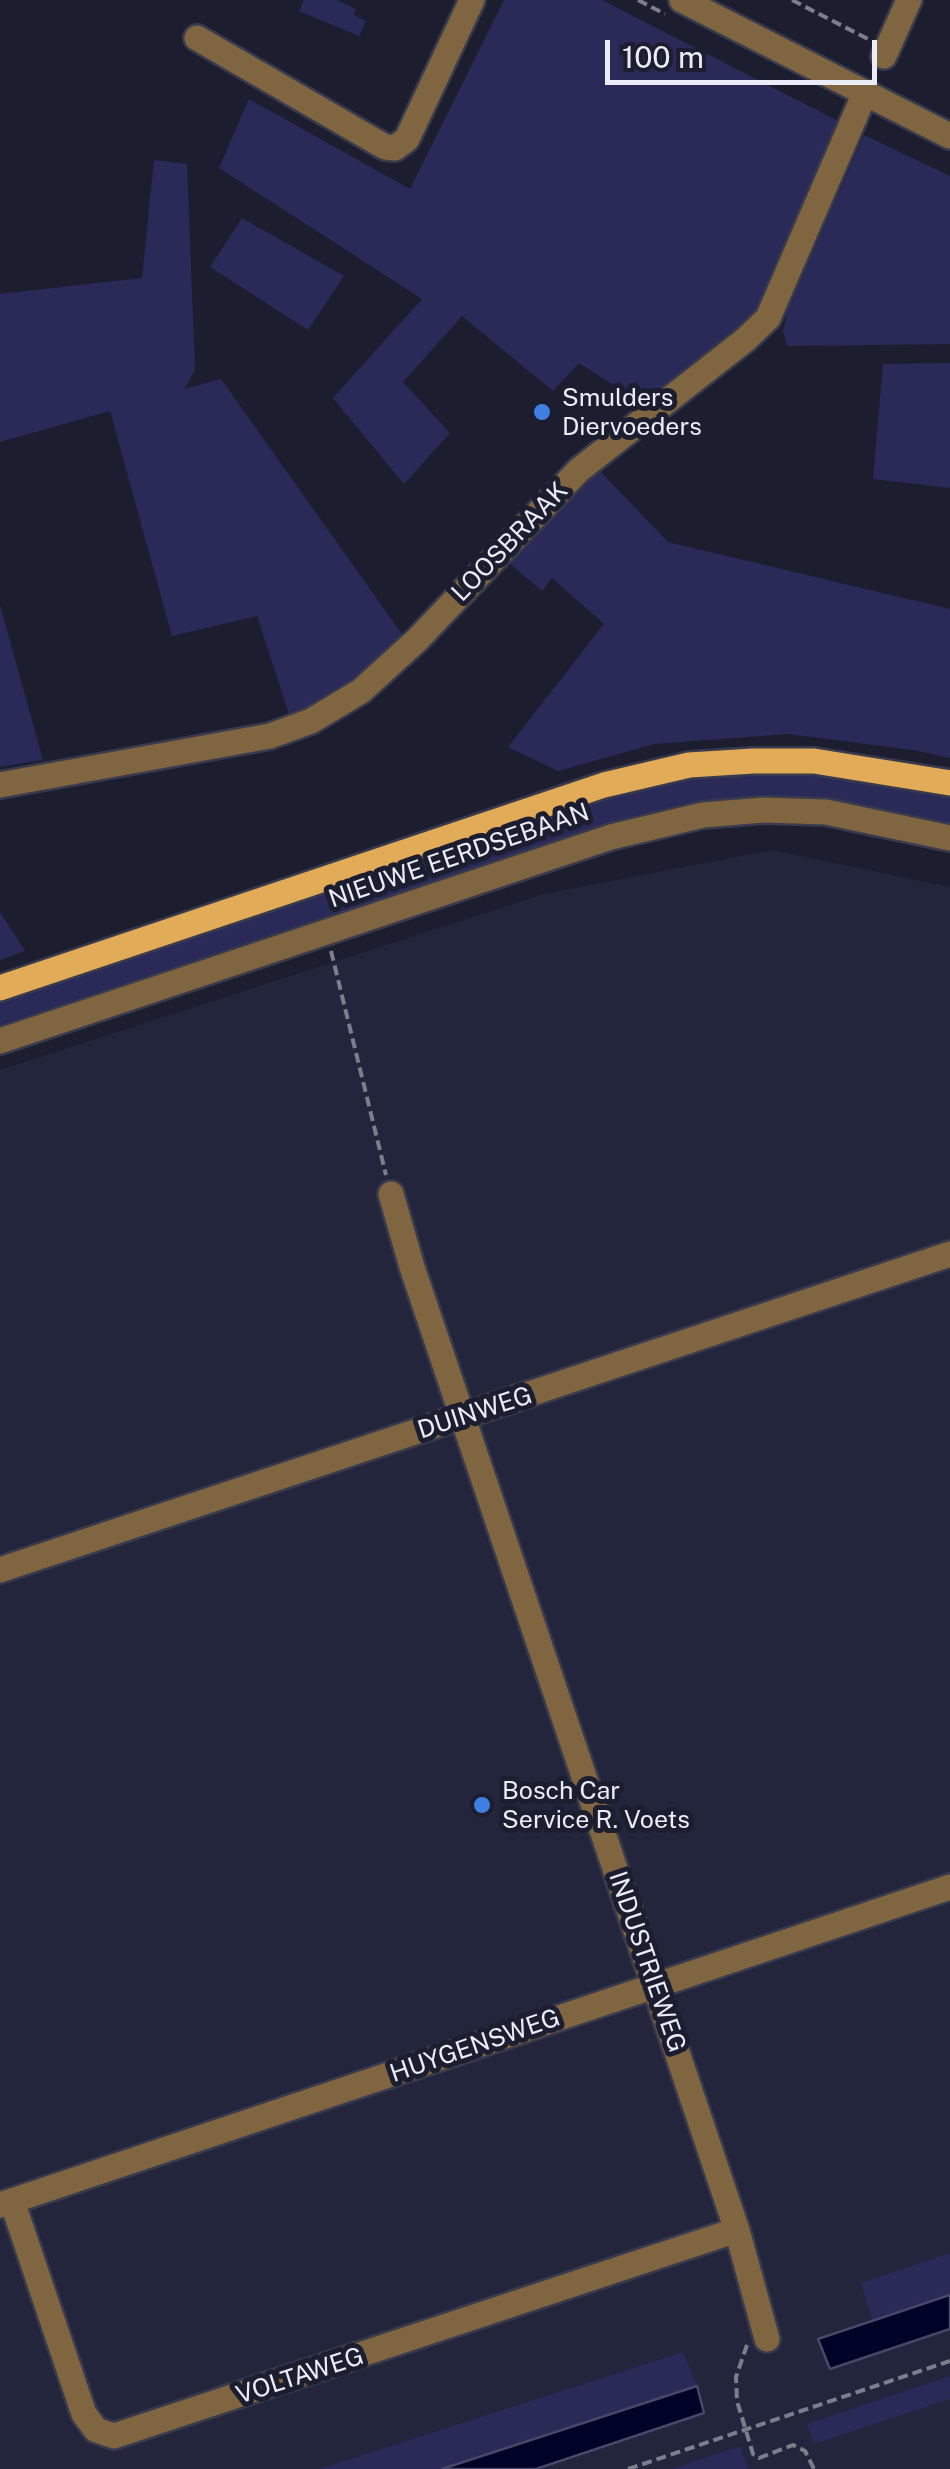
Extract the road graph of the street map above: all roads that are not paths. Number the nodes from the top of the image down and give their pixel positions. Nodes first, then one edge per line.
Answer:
1 (472, 0) edge
2 (682, 0) edge
3 (909, 0) edge
4 (196, 38) dead end
5 (881, 50) road end
6 (865, 93) junction
7 (950, 136) edge
8 (950, 783) edge
9 (0, 785) edge
10 (950, 838) edge
11 (0, 988) edge
12 (0, 1041) edge
13 (391, 1194) road end
14 (950, 1254) edge
15 (464, 1417) junction
16 (0, 1570) edge
17 (950, 1887) edge
18 (656, 1986) junction
19 (6, 2203) edge
20 (737, 2230) junction
21 (757, 2341) road end

1 - 4 street
2 - 6 street
3 - 5 street
6 - 7 street
6 - 9 street, LOOSBRAAK
8 - 11 main road, NIEUWE EERDSEBAAN
10 - 12 street, NIEUWE EERDSEBAAN
13 - 15 street, INDUSTRIEWEG
14 - 15 street, DUINWEG
15 - 16 street, DUINWEG
15 - 18 street, INDUSTRIEWEG
17 - 18 street, HUYGENSWEG
18 - 19 street, HUYGENSWEG
18 - 20 street, INDUSTRIEWEG
19 - 20 street, VOLTAWEG
20 - 21 street, INDUSTRIEWEG

